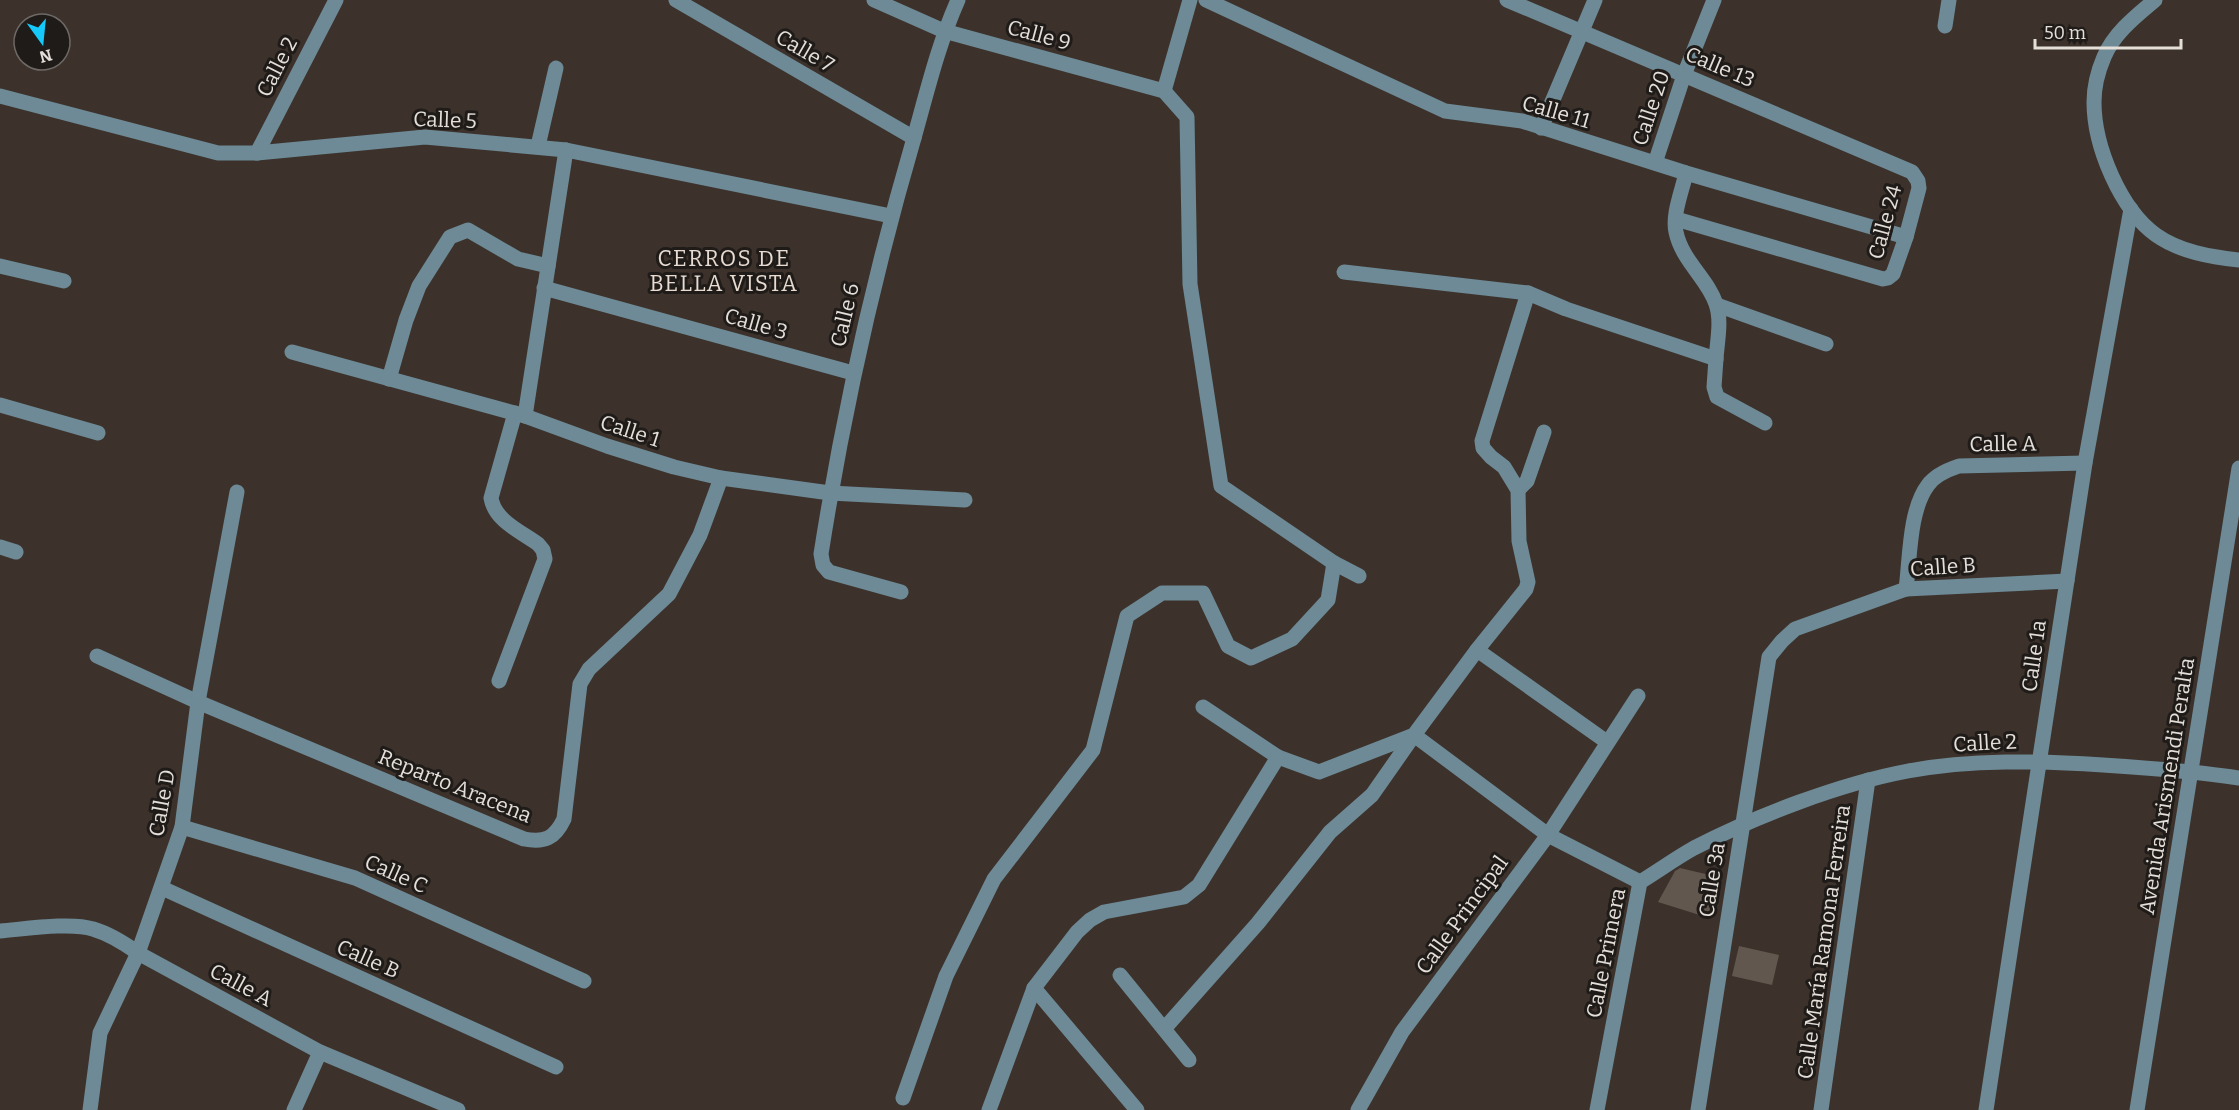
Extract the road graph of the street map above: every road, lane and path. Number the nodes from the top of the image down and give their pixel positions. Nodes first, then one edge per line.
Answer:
1 (336, 0) edge
2 (676, 0) edge
3 (874, 0) edge
4 (958, 0) edge
5 (1190, 0) edge
6 (1206, 0) edge
7 (1507, 0) edge
8 (1594, 0) edge
9 (1714, 0) edge
10 (1949, 0) edge
11 (2156, 0) edge
12 (1945, 26) dead end
13 (944, 31) junction
14 (1582, 31) junction
15 (556, 68) dead end
16 (1684, 75) junction
17 (1164, 91) junction
18 (0, 96) edge
19 (1540, 128) junction
20 (914, 138) junction
21 (538, 146) junction
22 (566, 150) junction
23 (257, 153) junction
24 (1655, 163) junction
25 (1686, 173) junction
26 (1915, 176) joint
27 (2131, 209) junction
28 (891, 216) junction
29 (1676, 219) junction
30 (1906, 237) junction
31 (2239, 261) edge
32 (0, 266) edge
33 (548, 266) junction
34 (1344, 272) dead end
35 (64, 281) dead end
36 (544, 288) junction
37 (1528, 293) junction
38 (1717, 305) junction
39 (1826, 344) dead end
40 (292, 352) dead end
41 (1716, 359) junction
42 (853, 373) junction
43 (389, 379) junction
44 (0, 405) edge
45 (520, 415) junction
46 (1764, 423) dead end
47 (1544, 432) dead end
48 (98, 433) dead end
49 (2085, 463) junction
50 (2239, 468) edge
51 (721, 478) junction
52 (1518, 490) junction
53 (237, 492) dead end
54 (831, 493) junction
55 (965, 500) dead end
56 (0, 548) edge
57 (16, 552) dead end
58 (1335, 562) junction
59 (1359, 576) dead end
60 (2067, 581) junction
61 (1906, 589) junction
62 (901, 592) dead end
63 (1477, 650) junction
64 (97, 656) dead end
65 (1769, 657) joint
66 (499, 681) dead end
67 (1638, 696) dead end
68 (198, 702) junction
69 (1203, 706) dead end
70 (1414, 735) junction
71 (1607, 742) junction
72 (1278, 757) junction
73 (2040, 761) junction
74 (2190, 770) junction
75 (2239, 778) edge
76 (1868, 780) junction
77 (1742, 826) junction
78 (182, 827) junction
79 (1548, 835) junction
80 (1640, 882) junction
81 (162, 888) junction
82 (0, 931) edge
83 (138, 953) junction
84 (1120, 975) dead end
85 (584, 981) dead end
86 (1034, 988) junction
87 (1164, 1029) junction
88 (320, 1052) junction
89 (1189, 1060) dead end
90 (556, 1067) dead end
91 (903, 1098) dead end
92 (439, 1106) edge
93 (90, 1110) edge
94 (294, 1110) edge
95 (458, 1110) edge
96 (989, 1110) edge
97 (1137, 1110) edge
98 (1358, 1110) edge
99 (1597, 1110) edge
100 (1698, 1110) edge
101 (1821, 1110) edge
102 (1986, 1110) edge
103 (2137, 1110) edge

1 - 23 street, Calle 2
2 - 20 street, Calle 7
3 - 13 street, Calle 9
4 - 13 street, Calle 6
5 - 17 street
6 - 19 street, Calle 11
7 - 14 street, Calle 13
8 - 14 street
9 - 16 street, Calle 20
10 - 12 street
11 - 27 street
13 - 17 street, Calle 9
13 - 20 street, Calle 6
14 - 16 street, Calle 13
14 - 19 street
15 - 21 street
16 - 24 street, Calle 20
16 - 26 street, Calle 13
17 - 58 street
18 - 23 street, Calle 5
19 - 24 street, Calle 11
20 - 28 street, Calle 6
21 - 22 street, Calle 5
21 - 23 street, Calle 5
22 - 28 street, Calle 5
22 - 33 street
24 - 25 street, Calle 11
25 - 29 street
25 - 30 street, Calle 11
26 - 30 street, Calle 24
27 - 31 street
27 - 49 street, Calle 1a
28 - 42 street, Calle 6
29 - 30 street, Calle 24
29 - 38 street
32 - 35 street
33 - 36 street
33 - 43 street
34 - 37 street
36 - 42 street, Calle 3
36 - 45 street
37 - 41 street
37 - 52 street
38 - 39 street
38 - 41 street
40 - 43 street, Calle 1
41 - 46 street
42 - 54 street, Calle 6
43 - 45 street, Calle 1
44 - 48 street
45 - 51 street, Calle 1
45 - 66 street
47 - 52 street
49 - 60 street, Calle 1a
49 - 61 street, Calle A
50 - 74 street, Avenida Arismendi Peralta
51 - 54 street, Calle 1
51 - 68 street, Reparto Aracena
52 - 63 street
53 - 68 street, Calle D
54 - 55 street, Calle 1
54 - 62 street, Calle 6
56 - 57 street
58 - 59 street
58 - 91 street
60 - 61 street, Calle B
60 - 73 street, Calle 1a
61 - 65 street, Calle B
63 - 70 street
63 - 71 street
64 - 68 street, Reparto Aracena
65 - 77 street, Calle 3a
67 - 71 street, Calle Principal
68 - 78 street, Calle D
69 - 72 street
70 - 72 street
70 - 79 street
70 - 87 street
71 - 79 street, Calle Principal
72 - 86 street
73 - 74 street, Calle 2
73 - 76 street, Calle 2
73 - 102 street, Calle 1a
74 - 75 street, Calle 2
74 - 103 street, Avenida Arismendi Peralta
76 - 77 street, Calle 2
76 - 101 street, Calle María Ramona Ferreira
77 - 80 street, Calle Primera
77 - 100 street, Calle 3a
78 - 81 street, Calle D
78 - 85 street, Calle C
79 - 80 street
79 - 98 street, Calle Principal
80 - 99 street, Calle Primera
81 - 83 street, Calle D
81 - 90 street, Calle B
82 - 83 street, Calle A
83 - 88 street, Calle A
83 - 93 street, Calle D
84 - 87 street
86 - 96 street
86 - 97 street
87 - 89 street
88 - 92 street, Calle A
88 - 94 street
92 - 95 street, Calle A

